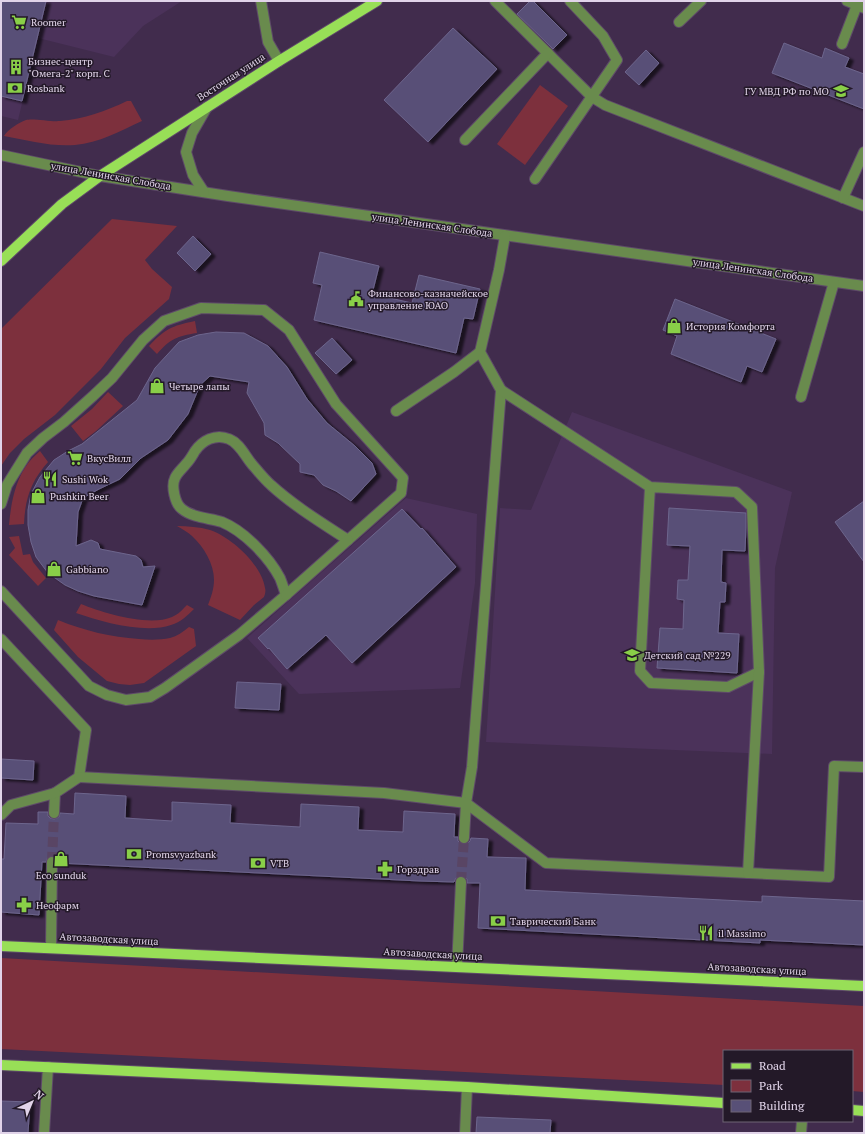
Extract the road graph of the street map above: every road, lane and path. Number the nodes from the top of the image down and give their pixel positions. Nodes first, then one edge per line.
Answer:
1 (261, 1) edge
2 (377, 1) edge
3 (495, 1) edge
4 (570, 1) edge
5 (701, 1) edge
6 (847, 1) edge
7 (861, 6) edge
8 (680, 22) dead end
9 (842, 44) dead end
10 (548, 53) junction
11 (279, 61) junction
12 (592, 97) junction
13 (207, 107) junction
14 (465, 140) dead end
15 (864, 152) edge
16 (1, 155) edge
17 (100, 176) junction
18 (535, 179) dead end
19 (204, 192) junction
20 (843, 198) junction
21 (864, 206) edge
22 (505, 236) junction
23 (1, 261) edge
24 (834, 282) junction
25 (864, 286) edge
26 (480, 352) junction
27 (501, 390) junction
28 (801, 397) dead end
29 (396, 411) dead end
30 (650, 487) junction
31 (1, 504) edge
32 (348, 540) junction
33 (1, 590) edge
34 (286, 595) junction
35 (1, 639) edge
36 (758, 672) junction
37 (864, 767) edge
38 (78, 777) junction
39 (55, 793) junction
40 (466, 803) junction
41 (54, 813) tunnel mouth
42 (1, 815) edge
43 (464, 838) tunnel mouth
44 (52, 862) tunnel mouth
45 (748, 873) junction
46 (461, 882) tunnel mouth
47 (1, 946) edge
48 (51, 948) junction
49 (458, 967) junction
50 (864, 986) edge
51 (1, 1065) edge
52 (48, 1067) junction
53 (467, 1087) junction
54 (723, 1103) edge
55 (853, 1110) edge
56 (864, 1111) edge
57 (802, 1122) edge
58 (44, 1133) edge
59 (465, 1133) edge
60 (801, 1133) edge

1 - 11 street
2 - 11 main road, Восточная улица
3 - 10 street
4 - 12 street
5 - 8 street
6 - 7 street
7 - 9 street
10 - 12 street
10 - 14 street
11 - 13 main road, Восточная улица
12 - 18 street
12 - 20 street
13 - 17 main road, Восточная улица
13 - 19 street
15 - 20 street
16 - 17 street, улица Ленинская Слобода
17 - 19 street, улица Ленинская Слобода
17 - 23 main road, Восточная улица
19 - 22 street, улица Ленинская Слобода
20 - 21 street
22 - 24 street, улица Ленинская Слобода
22 - 26 street
24 - 25 street, улица Ленинская Слобода
24 - 28 street
26 - 27 street
26 - 29 street
27 - 30 street
27 - 40 street
30 - 36 street
30 - 36 street
31 - 32 street
32 - 34 street
32 - 34 street
33 - 34 street
35 - 38 street
36 - 45 street
37 - 45 street
38 - 39 street
38 - 40 street
39 - 41 street
39 - 42 street
40 - 43 street
40 - 45 street
44 - 48 street
46 - 49 street
47 - 48 main road, Автозаводская улица
48 - 49 main road, Автозаводская улица
49 - 50 main road, Автозаводская улица
51 - 52 main road
52 - 53 main road
52 - 58 street
53 - 54 main road
53 - 59 street
55 - 56 main road
57 - 60 street

